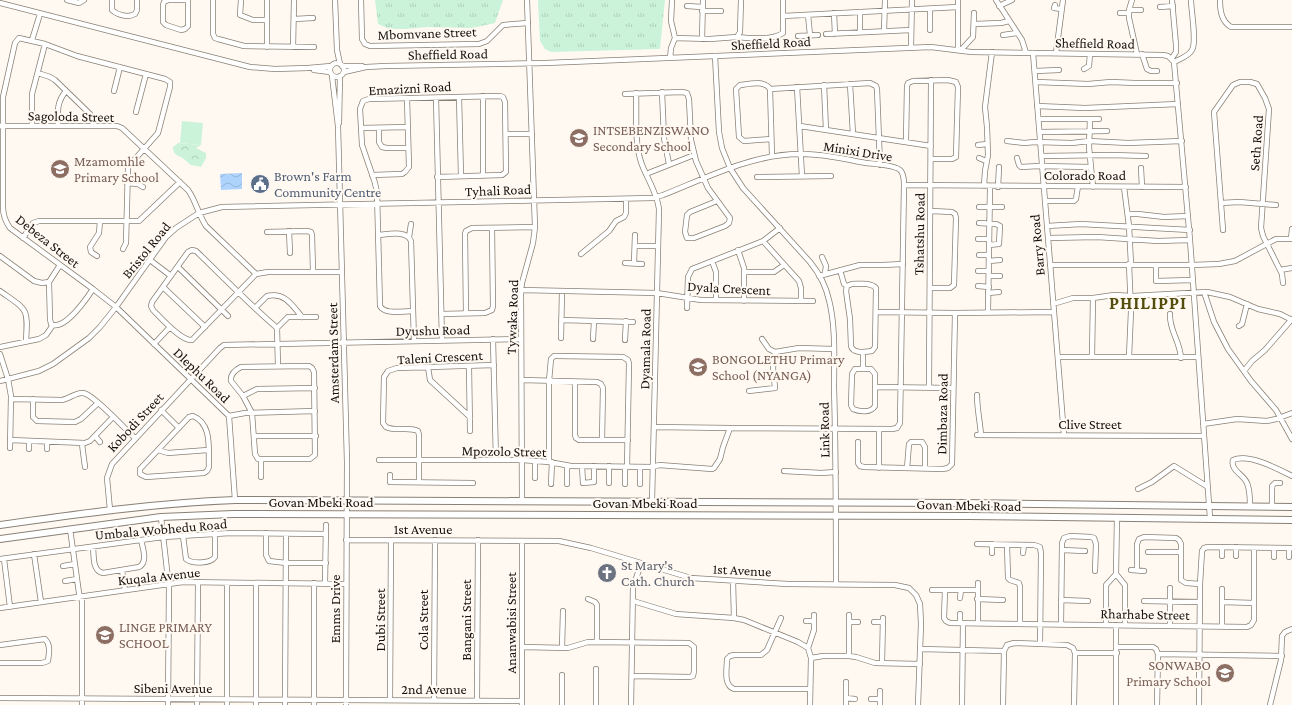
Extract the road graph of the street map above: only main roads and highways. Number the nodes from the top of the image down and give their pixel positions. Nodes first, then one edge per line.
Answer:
1 (1292, 507) edge
2 (1292, 520) edge
3 (0, 525) edge
4 (0, 539) edge

1 - 3 main road, Govan Mbeki Road
2 - 4 main road, Govan Mbeki Road

